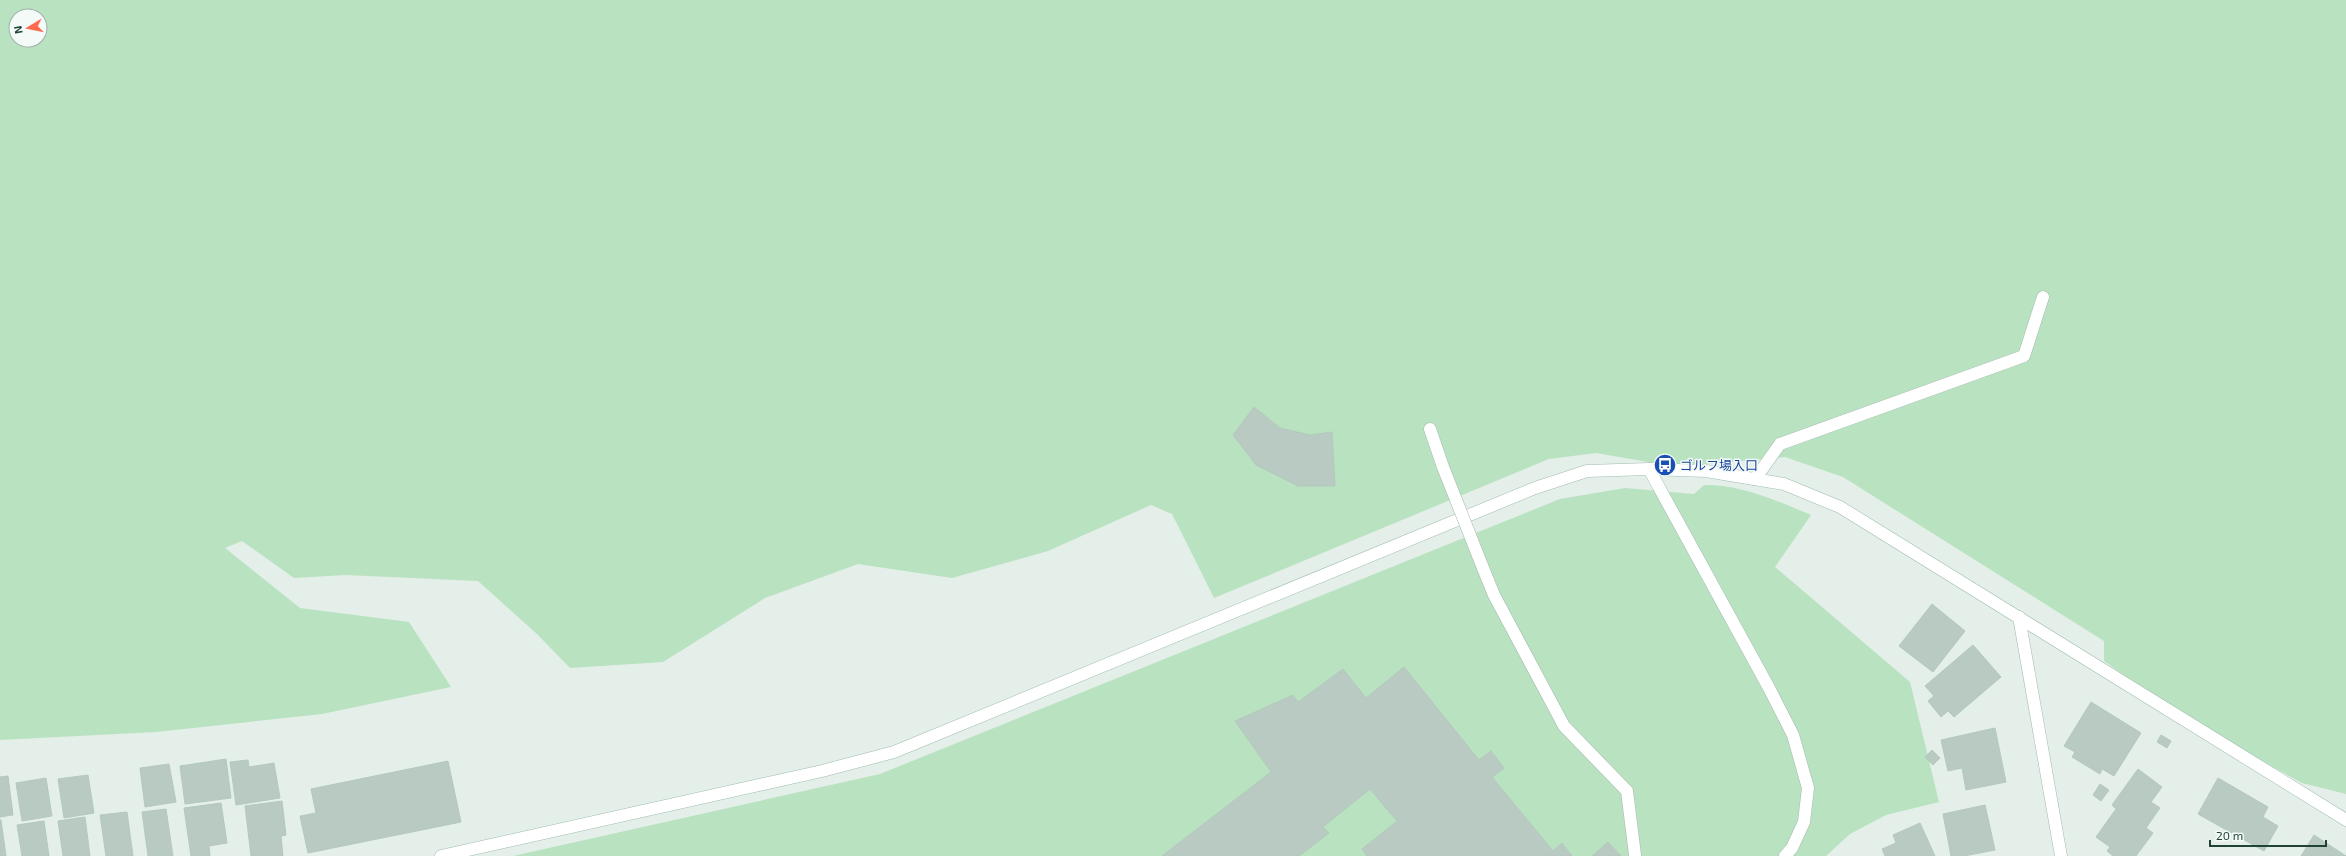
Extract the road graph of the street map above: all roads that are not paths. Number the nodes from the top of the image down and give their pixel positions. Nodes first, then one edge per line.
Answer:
1 (2043, 297) dead end
2 (1430, 429) dead end
3 (1649, 469) junction
4 (1755, 479) junction
5 (2019, 617) junction
6 (2346, 820) edge
7 (1635, 855) dead end
8 (441, 856) edge
9 (1785, 856) edge
10 (2061, 856) edge

1 - 4 street
2 - 7 street, bridge
3 - 4 street
3 - 8 street
3 - 9 street
4 - 5 street
5 - 6 street
5 - 10 street

